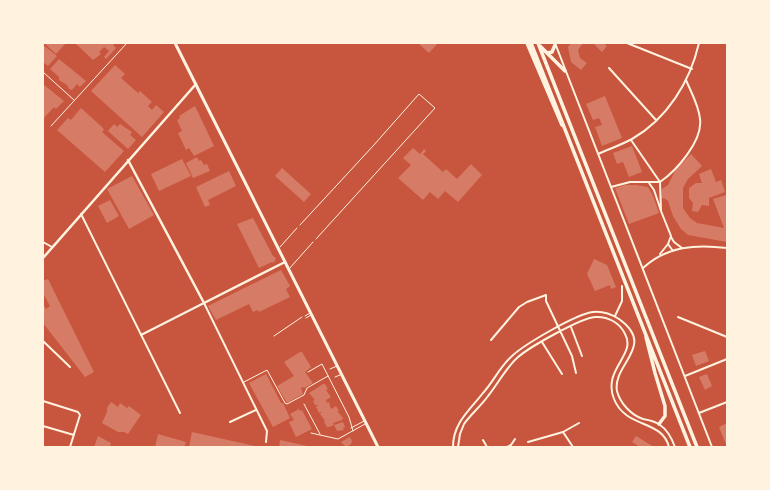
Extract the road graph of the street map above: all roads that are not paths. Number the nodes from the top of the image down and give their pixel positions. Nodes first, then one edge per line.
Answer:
1 (127, 43) edge
2 (527, 43) edge
3 (531, 43) edge
4 (627, 43) edge
5 (699, 43) edge
6 (174, 44) edge
7 (538, 44) edge
8 (555, 44) edge
9 (546, 52) junction
10 (609, 68) dead end
11 (692, 69) junction
12 (565, 71) junction
13 (43, 72) edge
14 (686, 80) junction
15 (196, 84) junction
16 (75, 101) junction
17 (656, 120) junction
18 (52, 126) dead end
19 (630, 139) junction
20 (598, 154) junction
21 (128, 160) junction
22 (584, 176) junction
23 (660, 182) junction
24 (649, 183) junction
25 (611, 186) junction
26 (662, 211) junction
27 (81, 214) junction
28 (300, 225) dead end
29 (297, 228) dead end
30 (671, 236) junction
31 (316, 239) dead end
32 (43, 242) edge
33 (313, 242) dead end
34 (668, 244) junction
35 (53, 247) junction
36 (278, 248) junction
37 (682, 248) junction
38 (727, 248) edge
39 (673, 251) junction
40 (659, 255) junction
41 (43, 258) edge
42 (285, 262) junction
43 (643, 268) junction
44 (288, 269) junction
45 (622, 286) dead end
46 (204, 303) junction
47 (312, 314) junction
48 (610, 314) junction
49 (306, 317) dead end
50 (616, 317) junction
51 (678, 317) dead end
52 (303, 318) dead end
53 (608, 319) junction
54 (615, 322) junction
55 (559, 327) junction
56 (571, 327) junction
57 (562, 332) junction
58 (646, 332) junction
59 (141, 335) junction
60 (274, 336) dead end
61 (727, 337) edge
62 (491, 340) dead end
63 (43, 341) edge
64 (542, 342) junction
65 (582, 356) dead end
66 (727, 359) edge
67 (337, 365) junction
68 (503, 366) junction
69 (70, 367) dead end
70 (330, 369) dead end
71 (506, 370) junction
72 (308, 372) dead end
73 (576, 373) dead end
74 (341, 374) junction
75 (562, 374) dead end
76 (328, 376) junction
77 (684, 376) junction
78 (335, 377) dead end
79 (243, 382) junction
80 (617, 391) junction
81 (612, 392) junction
82 (43, 400) edge
83 (727, 402) edge
84 (304, 404) dead end
85 (256, 410) junction
86 (180, 413) dead end
87 (699, 413) junction
88 (230, 422) dead end
89 (365, 422) junction
90 (578, 423) dead end
91 (659, 424) junction
92 (43, 426) edge
93 (351, 428) junction
94 (353, 431) junction
95 (563, 432) junction
96 (311, 433) dead end
97 (74, 435) junction
98 (320, 435) junction
99 (515, 439) dead end
100 (483, 440) dead end
101 (266, 442) dead end
102 (528, 442) dead end
103 (486, 444) junction
104 (70, 447) edge
105 (378, 447) edge
106 (453, 447) edge
107 (458, 447) edge
108 (482, 447) edge
109 (487, 447) edge
110 (507, 447) edge
111 (573, 447) edge
112 (668, 447) edge
113 (675, 447) edge
114 (690, 447) edge
115 (697, 447) edge
116 (712, 447) edge

1 - 16 lane
2 - 22 highway
3 - 22 highway
4 - 11 street
5 - 11 street
6 - 15 main road
7 - 9 highway
7 - 115 highway
8 - 9 highway
8 - 12 street
9 - 12 highway
10 - 17 street
11 - 14 street
12 - 20 street
13 - 16 lane
14 - 17 street
14 - 23 street
15 - 21 street
15 - 36 main road
16 - 18 lane
17 - 19 street
19 - 20 street
19 - 23 street
20 - 25 street
21 - 27 street
21 - 46 street
22 - 58 highway
23 - 24 street
23 - 26 street
24 - 25 street
24 - 26 street
25 - 43 street
26 - 30 street
27 - 35 street
27 - 59 street
28 - 31 lane
29 - 36 lane
30 - 34 street
30 - 37 street
32 - 35 street
33 - 44 lane
34 - 39 street
34 - 40 street
35 - 41 street
36 - 42 main road
37 - 38 street
37 - 39 street
39 - 40 street
40 - 43 street
42 - 44 main road
42 - 46 street
43 - 77 street
44 - 47 main road
45 - 50 street
46 - 59 street
46 - 79 street
47 - 49 lane
47 - 67 main road
48 - 50 street
48 - 53 street
48 - 55 street
50 - 54 street
50 - 80 street
51 - 61 street
52 - 60 lane
53 - 54 street
53 - 56 street
54 - 81 street
55 - 57 street
55 - 62 street
55 - 68 street
56 - 57 street
56 - 65 street
57 - 64 street
57 - 73 street
58 - 91 highway
58 - 114 highway
59 - 86 street
63 - 69 street
64 - 71 street
64 - 75 street
66 - 77 street
67 - 70 lane
67 - 74 main road
68 - 71 street
68 - 106 street
71 - 107 street
72 - 76 lane
74 - 78 lane
74 - 89 main road
76 - 79 lane
76 - 93 lane
77 - 87 street
79 - 85 street
80 - 81 street
80 - 91 street
81 - 112 street
82 - 97 street
83 - 87 street
84 - 98 lane
85 - 88 street
85 - 101 street
87 - 116 street
89 - 93 lane
89 - 94 lane
89 - 105 main road
90 - 95 street
91 - 113 street
92 - 97 street
93 - 94 lane
94 - 98 lane
95 - 102 street
95 - 111 street
96 - 98 lane
97 - 104 street
99 - 110 street
100 - 103 street
103 - 108 street
103 - 109 street

